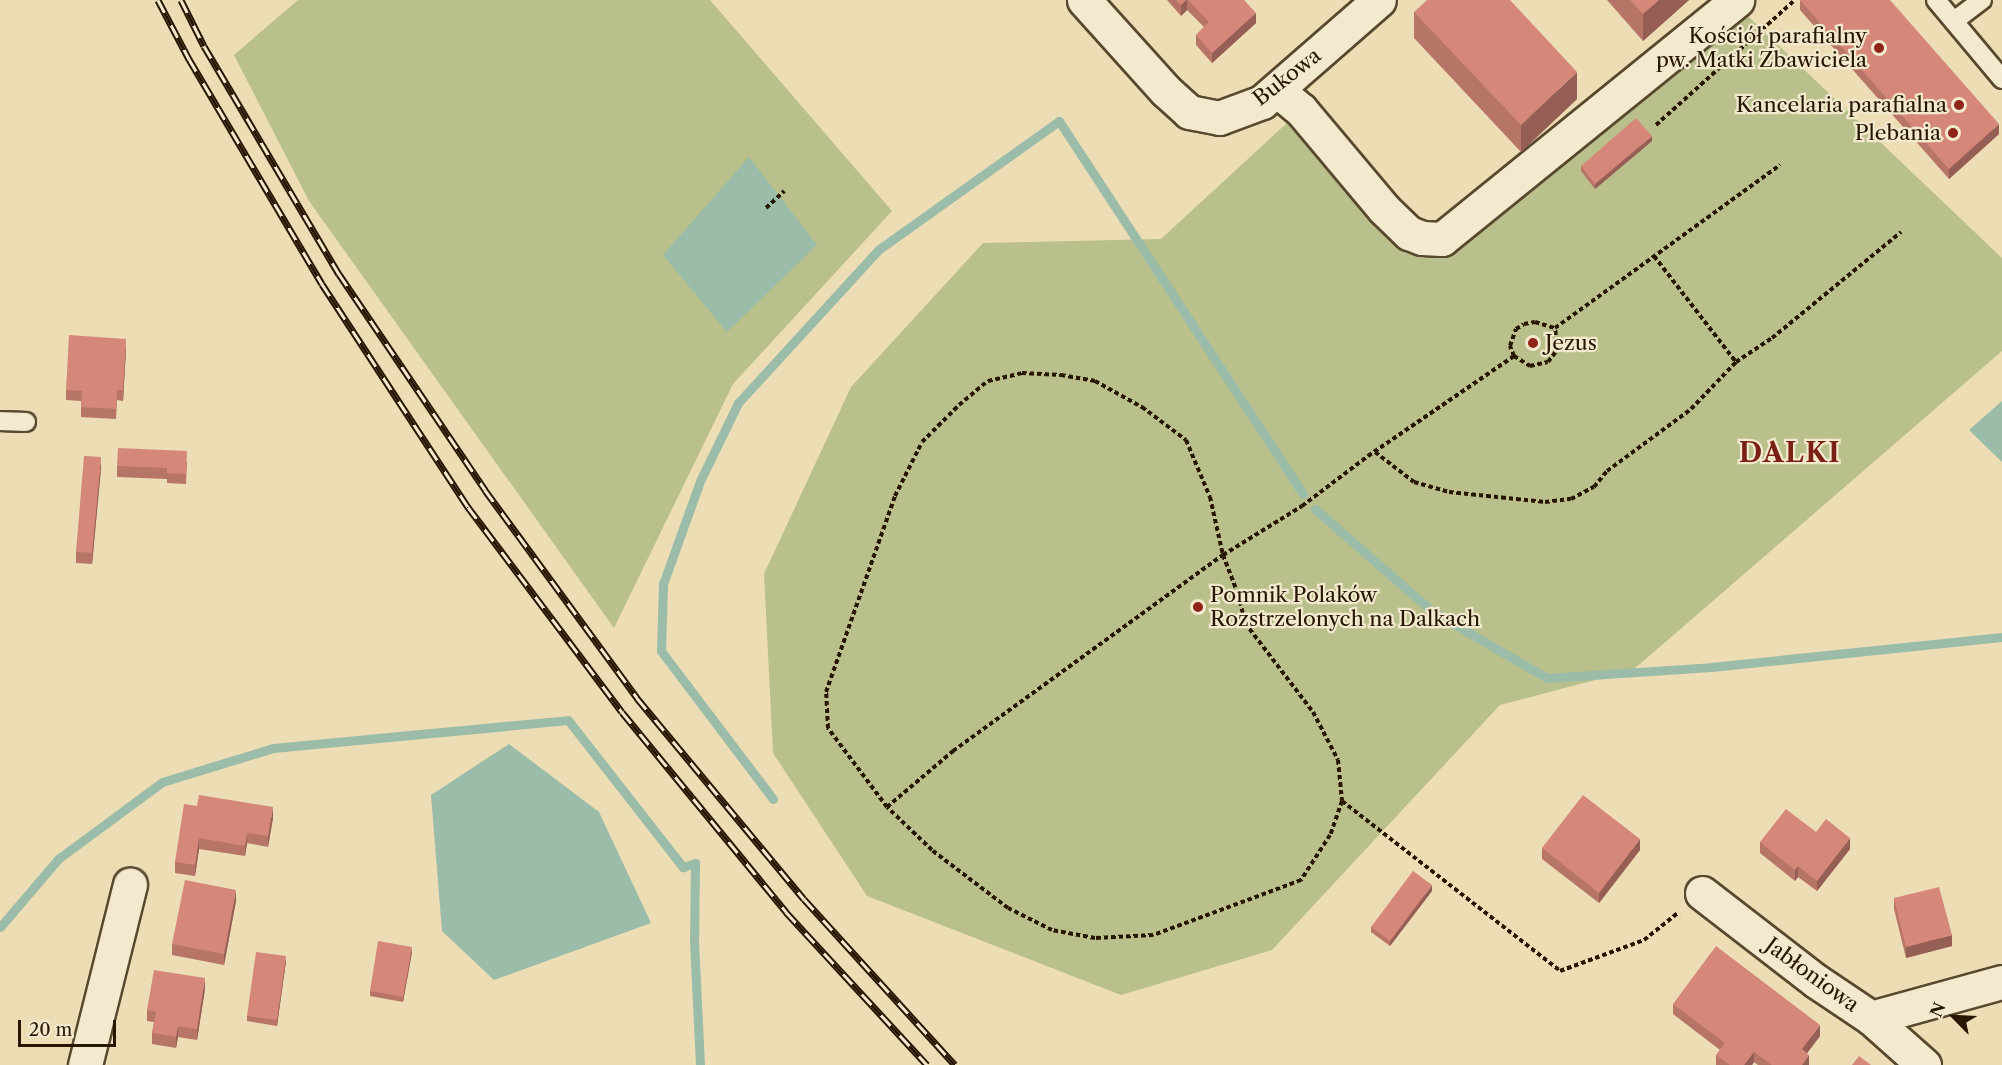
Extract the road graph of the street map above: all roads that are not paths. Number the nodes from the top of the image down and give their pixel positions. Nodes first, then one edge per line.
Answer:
1 (1084, 0) edge
2 (1379, 0) edge
3 (1737, 0) edge
4 (1936, 0) edge
5 (1982, 0) edge
6 (1954, 21) junction
7 (2002, 79) edge
8 (1277, 90) junction
9 (0, 421) edge
10 (26, 422) dead end
11 (130, 885) dead end
12 (1702, 893) road end
13 (2002, 982) edge
14 (1871, 1017) junction
15 (85, 1065) edge
16 (1924, 1065) edge

1 - 8 street, Bukowa
2 - 8 street, Bukowa
3 - 8 street
4 - 6 lane
5 - 6 lane
6 - 7 lane
9 - 10 lane
11 - 15 street
12 - 14 street, Jabłoniowa
13 - 14 street, Jabłoniowa
14 - 16 street

